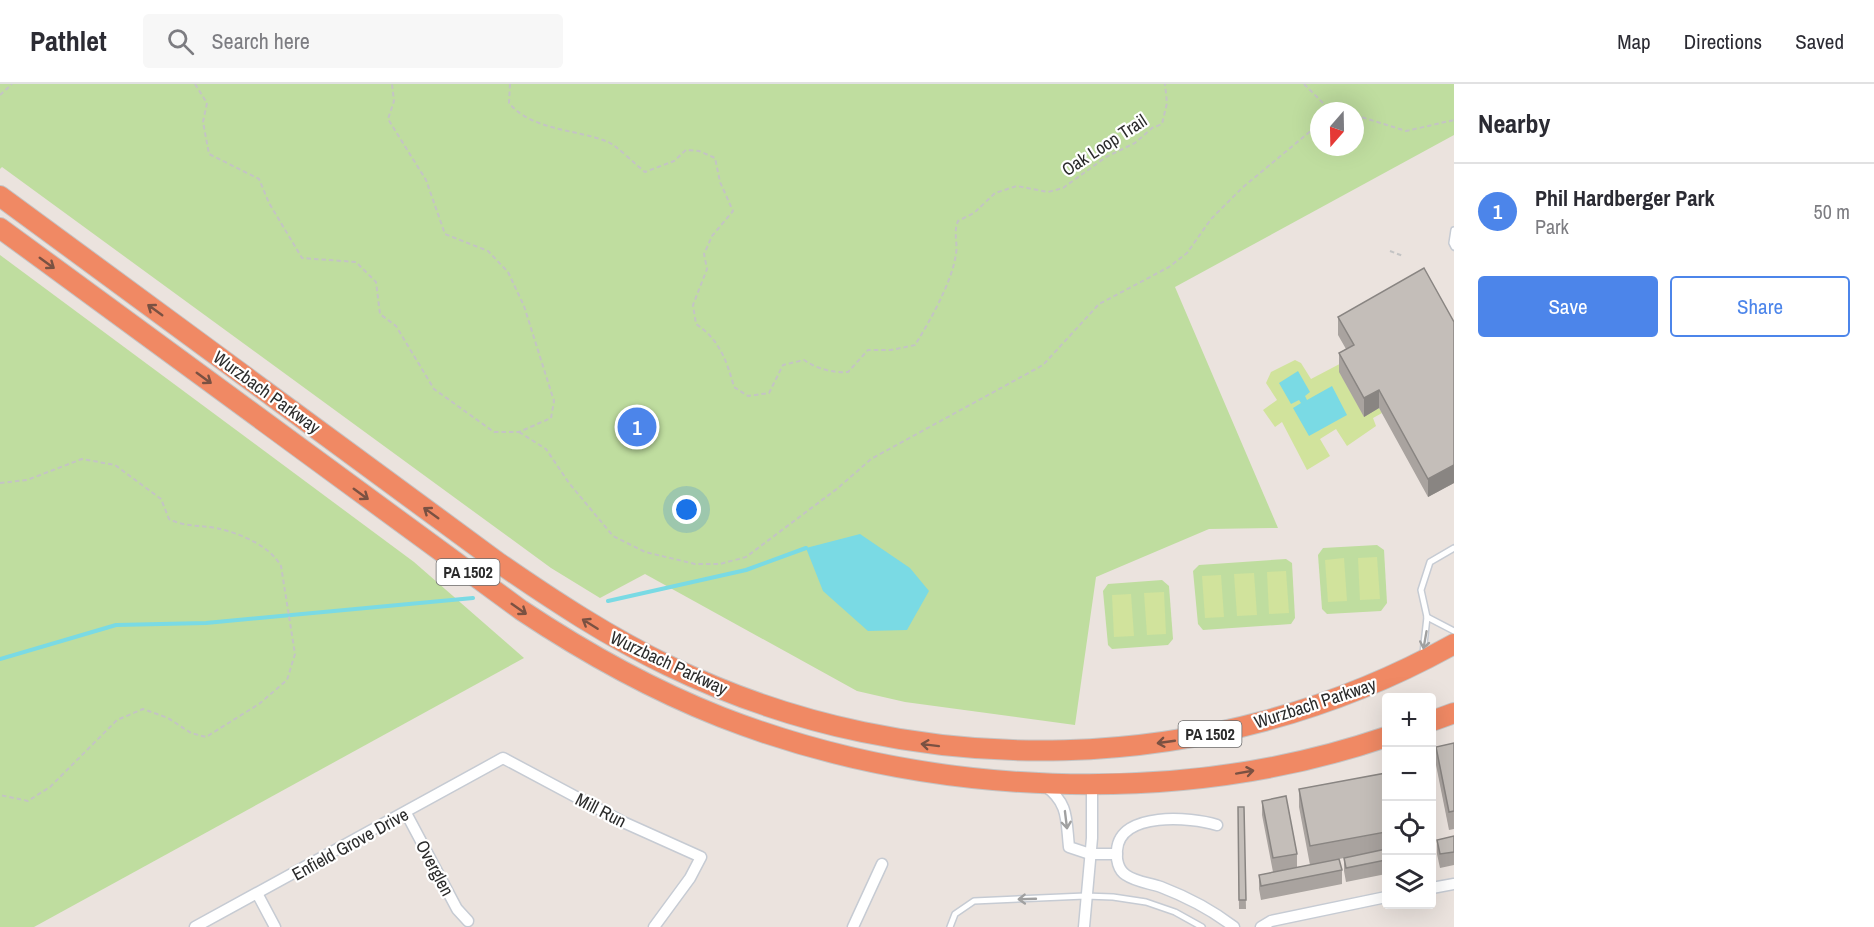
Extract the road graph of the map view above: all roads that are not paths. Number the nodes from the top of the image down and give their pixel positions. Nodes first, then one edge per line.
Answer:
1 (0, 196) edge
2 (0, 228) edge
3 (1454, 230) edge
4 (1454, 248) edge
5 (1454, 548) edge
6 (1427, 617) junction
7 (1454, 631) edge
8 (1454, 644) edge
9 (1421, 662) junction
10 (1454, 713) edge
11 (1436, 719) edge
12 (1382, 738) edge
13 (503, 758) joint
14 (1040, 782) junction
15 (1092, 783) junction
16 (406, 813) junction
17 (1217, 825) dead end
18 (1090, 854) junction
19 (1117, 854) junction
20 (882, 864) dead end
21 (1454, 884) edge
22 (1436, 887) edge
23 (1086, 893) junction
24 (258, 895) junction
25 (1382, 898) edge
26 (468, 921) dead end
27 (195, 927) edge
28 (275, 927) edge
29 (654, 927) edge
30 (853, 927) edge
31 (950, 927) edge
32 (1084, 927) edge
33 (1202, 927) edge
34 (1234, 927) edge
35 (1261, 927) edge

9 -> 1 highway, Wurzbach Parkway / PA 1502
2 -> 14 highway, Wurzbach Parkway / PA 1502
3 - 4 lane
5 - 6 lane
6 - 7 lane
6 -> 9 lane
8 - 9 highway, Wurzbach Parkway / PA 1502
10 - 11 highway
15 -> 12 highway, Wurzbach Parkway / PA 1502
13 - 16 street, Enfield Grove Drive
13 - 29 street, Mill Run
14 - 15 highway, Wurzbach Parkway / PA 1502
14 -> 18 street
15 - 18 street
16 - 24 street, Enfield Grove Drive
16 - 26 street, Overglen
17 - 19 street
18 - 19 street
18 - 23 street
19 - 34 street
20 - 30 street
21 - 22 street
23 -> 31 lane
23 - 32 street
23 - 33 lane
24 - 27 street, Enfield Grove Drive
24 - 28 street
25 - 35 street

